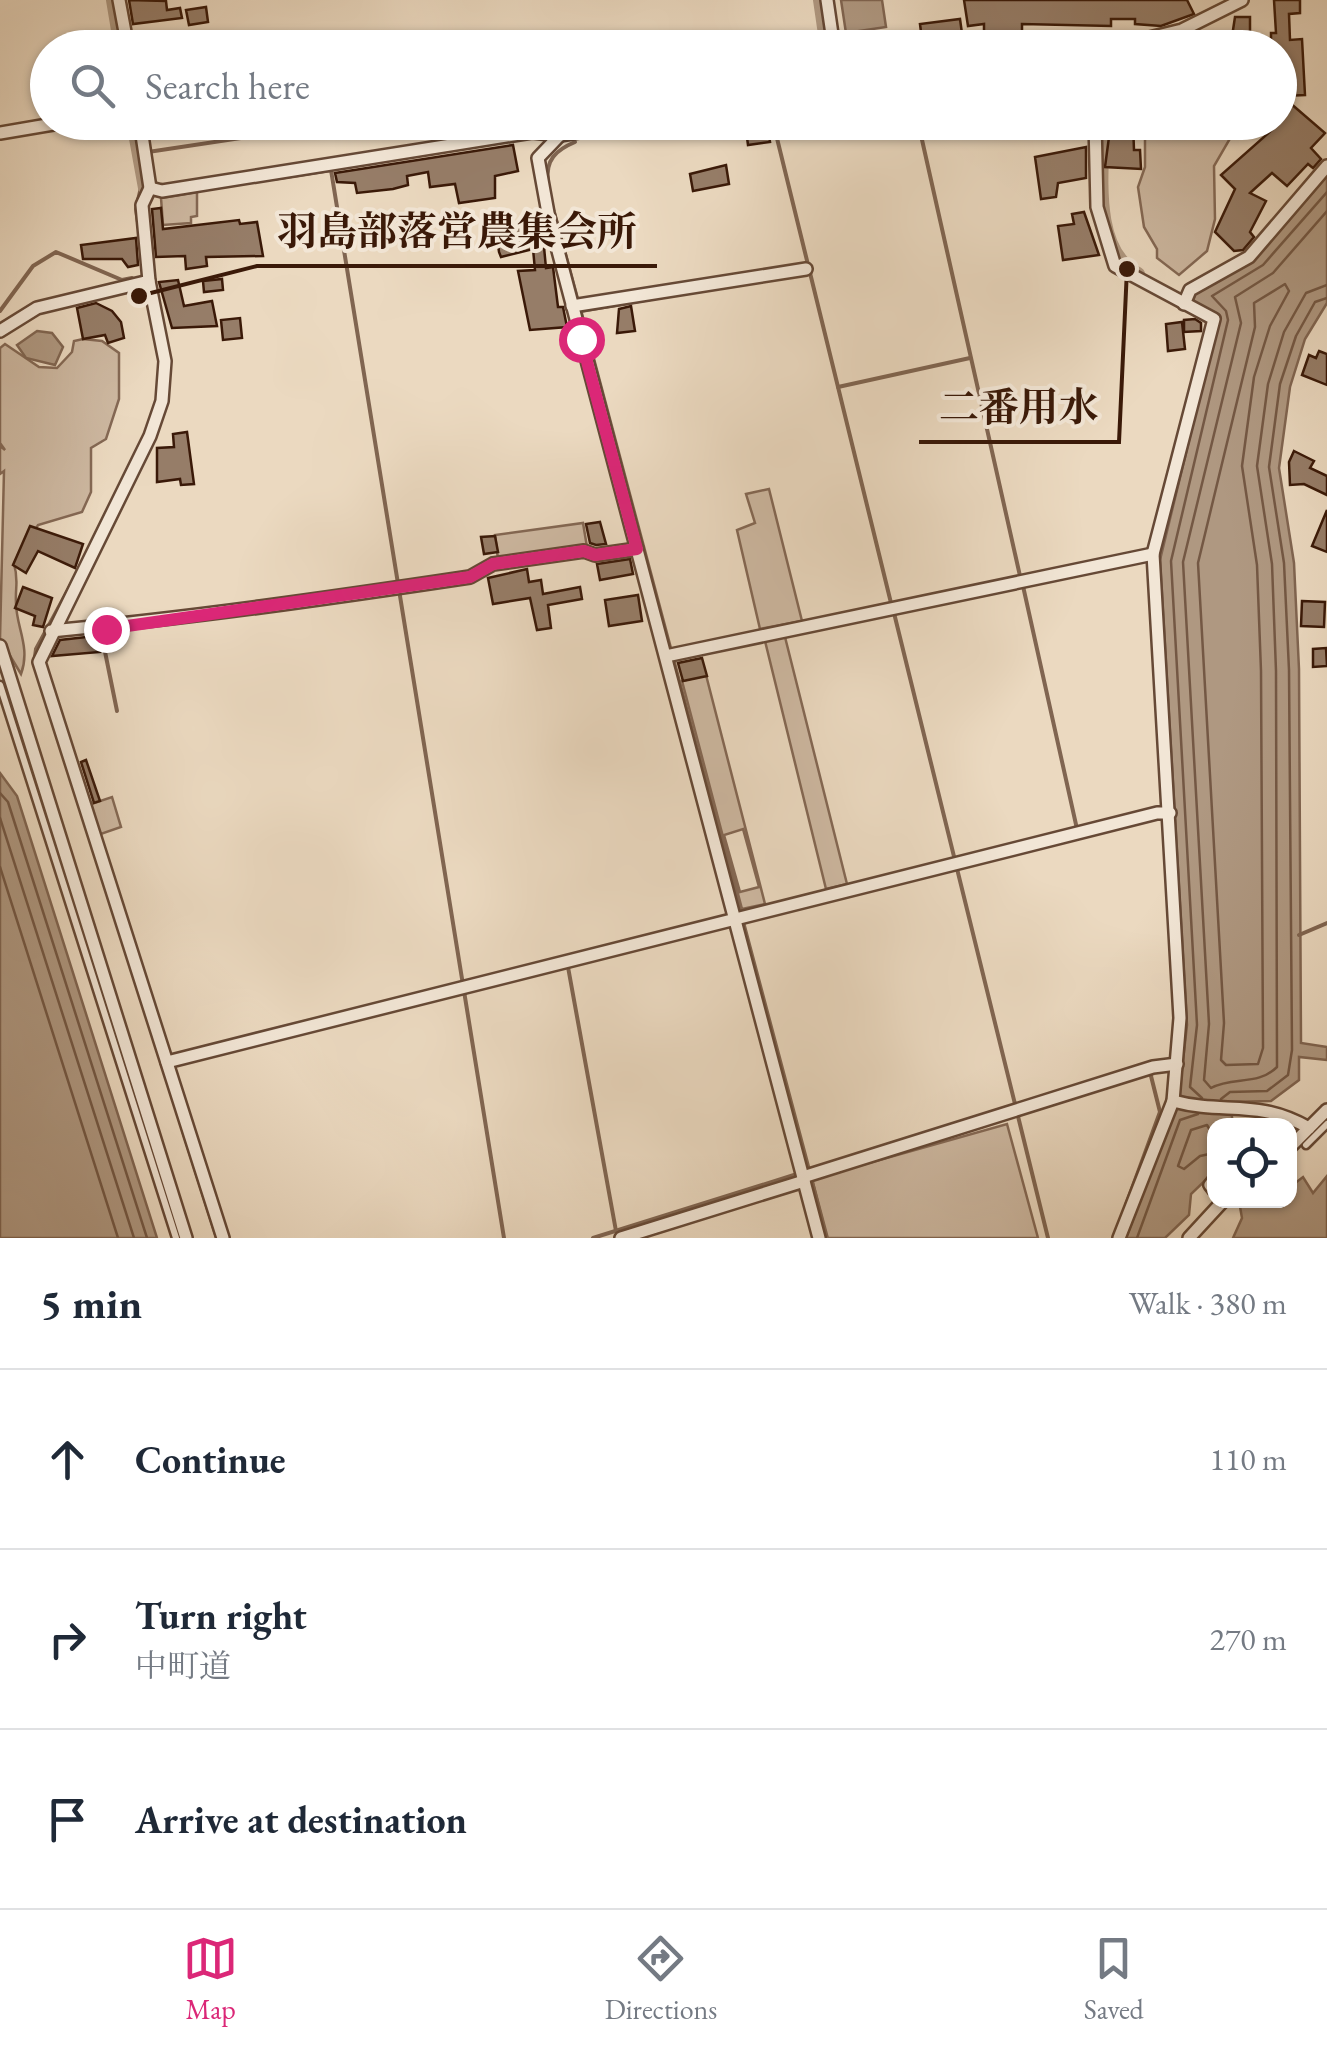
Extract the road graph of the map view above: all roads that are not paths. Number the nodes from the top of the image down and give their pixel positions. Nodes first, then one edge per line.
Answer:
1 (119, 0) edge
2 (827, 0) edge
3 (1242, 0) edge
4 (125, 30) edge
5 (831, 30) edge
6 (1182, 30) edge
7 (30, 128) edge
8 (0, 133) edge
9 (143, 140) edge
10 (482, 140) edge
11 (555, 140) edge
12 (1095, 140) edge
13 (1327, 166) edge
14 (150, 188) junction
15 (806, 269) dead end
16 (147, 282) junction
17 (1185, 299) junction
18 (572, 306) junction
19 (0, 331) edge
20 (637, 549) junction
21 (1153, 554) junction
22 (51, 631) junction
23 (0, 646) edge
24 (670, 655) junction
25 (0, 685) edge
26 (1170, 814) junction
27 (739, 918) junction
28 (167, 1062) junction
29 (1176, 1064) junction
30 (1172, 1101) junction
31 (1327, 1110) edge
32 (1327, 1124) edge
33 (1309, 1128) junction
34 (1297, 1141) edge
35 (1306, 1145) dead end
36 (804, 1179) junction
37 (1217, 1208) edge
38 (176, 1238) edge
39 (186, 1238) edge
40 (223, 1238) edge
41 (621, 1238) edge
42 (819, 1238) edge
43 (1120, 1238) edge
44 (1189, 1238) edge

1 - 4 street
2 - 5 street
3 - 6 street
7 - 8 street
9 - 14 street
10 - 14 street
11 - 18 street
12 - 17 street
13 - 17 street
14 - 16 street
15 - 18 street
16 - 19 street
16 - 22 street
17 - 21 street
18 - 20 street
20 - 22 street
20 - 24 street
21 - 24 street
21 - 26 street
22 - 28 street
23 - 39 street
24 - 27 street
25 - 38 lane
26 - 27 street
26 - 29 street
27 - 28 street
27 - 36 street
28 - 40 street
29 - 30 street
29 - 36 street
30 - 33 street
30 - 43 street
31 - 33 street
32 - 35 lane
33 - 34 street
36 - 41 street
36 - 42 street
37 - 44 street

